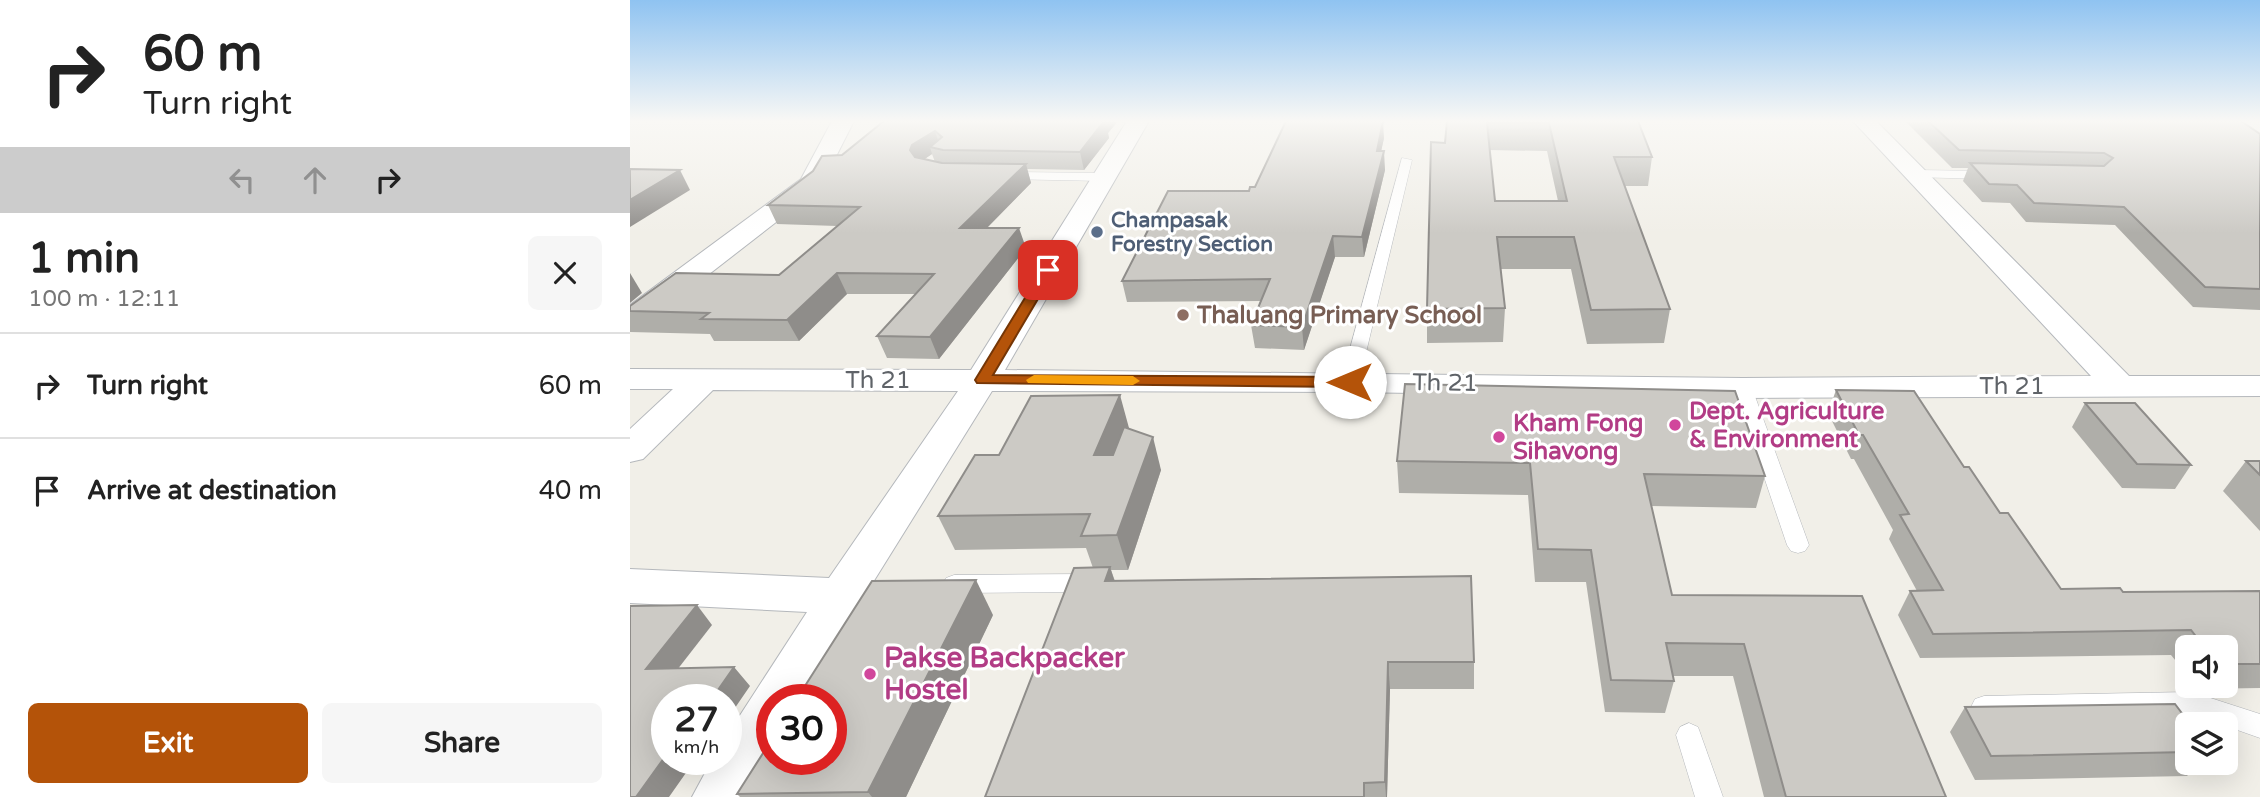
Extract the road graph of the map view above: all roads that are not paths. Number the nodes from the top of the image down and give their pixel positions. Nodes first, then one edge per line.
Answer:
1 (824, 158) edge
2 (1115, 158) edge
3 (1900, 158) edge
4 (1406, 160) dead end
5 (1915, 174) junction
6 (1998, 175) edge
7 (997, 176) edge
8 (1103, 177) junction
9 (630, 320) edge
10 (630, 379) edge
11 (703, 380) junction
12 (982, 380) junction
13 (1350, 382) junction
14 (2118, 385) junction
15 (2260, 386) edge
16 (1743, 388) junction
17 (630, 450) edge
18 (1798, 545) dead end
19 (1115, 583) edge
20 (929, 584) edge
21 (630, 586) edge
22 (855, 588) junction
23 (789, 684) edge
24 (1984, 707) edge
25 (2260, 726) edge
26 (1689, 735) dead end
27 (756, 736) edge
28 (719, 797) edge
29 (1709, 797) edge

1 - 9 street
2 - 8 street
3 - 5 street
4 - 13 lane
5 - 6 lane
5 - 14 street
7 - 8 lane
8 - 12 street
10 - 11 street, Th 21
11 - 12 street, Th 21
11 - 17 street
12 - 13 street, Th 21
12 - 22 street
13 - 16 street, Th 21
14 - 15 street, Th 21
14 - 16 street, Th 21
16 - 18 lane
19 - 20 lane
21 - 22 street
22 - 23 street
24 - 25 lane
26 - 29 lane
27 - 28 street

